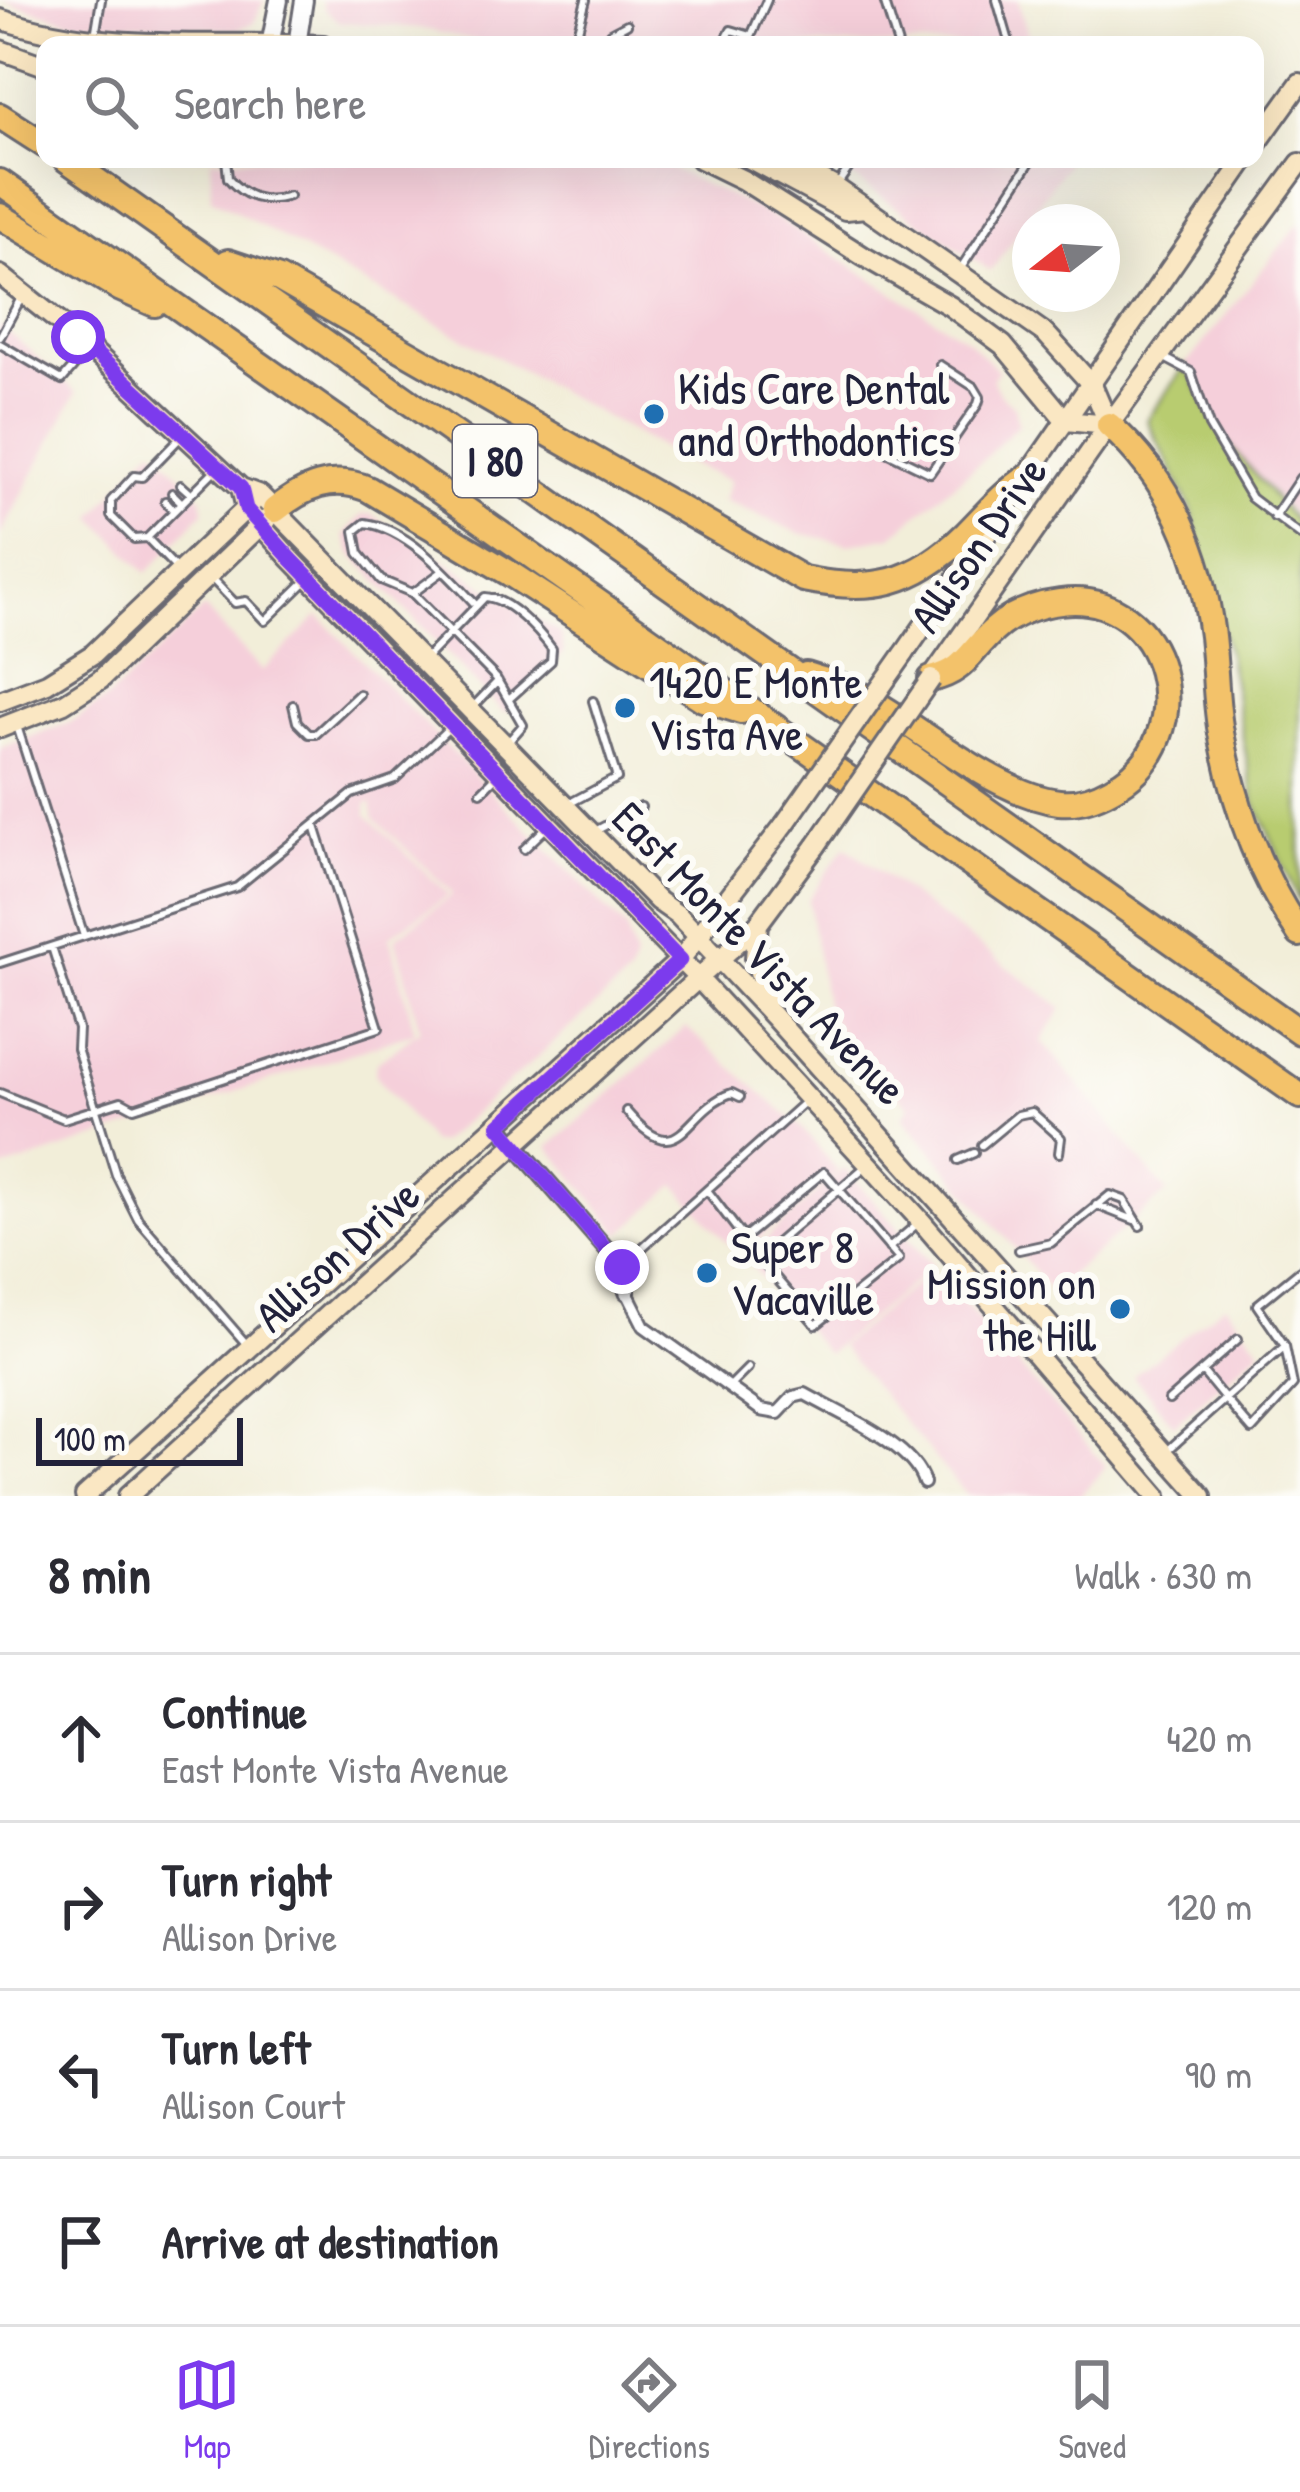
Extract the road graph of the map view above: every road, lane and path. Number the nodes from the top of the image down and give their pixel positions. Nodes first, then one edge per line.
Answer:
1 (100, 0) edge
2 (279, 0) edge
3 (304, 0) edge
4 (586, 0) edge
5 (767, 0) edge
6 (884, 0) edge
7 (997, 0) edge
8 (0, 19) edge
9 (627, 24) dead end
10 (71, 36) edge
11 (95, 36) edge
12 (272, 36) edge
13 (298, 36) edge
14 (576, 36) edge
15 (610, 36) edge
16 (753, 36) edge
17 (895, 36) edge
18 (1007, 36) edge
19 (0, 50) edge
20 (36, 63) edge
21 (1300, 83) edge
22 (0, 116) edge
23 (1264, 133) edge
24 (36, 139) edge
25 (1300, 164) edge
26 (78, 168) edge
27 (226, 168) edge
28 (718, 168) edge
29 (767, 168) edge
30 (800, 168) edge
31 (849, 168) edge
32 (1029, 168) edge
33 (1240, 168) edge
34 (0, 182) edge
35 (835, 188) junction
36 (289, 196) dead end
37 (866, 208) junction
38 (0, 216) edge
39 (198, 252) junction
40 (958, 272) junction
41 (0, 275) edge
42 (24, 294) junction
43 (207, 327) junction
44 (0, 341) edge
45 (89, 348) junction
46 (1161, 356) junction
47 (940, 365) dead end
48 (1092, 385) junction
49 (1066, 421) junction
50 (1109, 425) junction
51 (182, 436) junction
52 (887, 452) dead end
53 (218, 468) junction
54 (1028, 477) junction
55 (1300, 478) edge
56 (181, 485) dead end
57 (172, 494) dead end
58 (190, 494) junction
59 (165, 501) dead end
60 (182, 503) junction
61 (261, 510) junction
62 (174, 511) junction
63 (1274, 517) junction
64 (1300, 535) edge
65 (147, 538) junction
66 (179, 570) junction
67 (443, 571) junction
68 (209, 576) junction
69 (309, 578) junction
70 (412, 593) junction
71 (476, 605) junction
72 (449, 632) junction
73 (374, 646) junction
74 (424, 661) junction
75 (792, 670) junction
76 (931, 680) junction
77 (498, 681) junction
78 (359, 694) dead end
79 (511, 698) junction
80 (0, 701) edge
81 (593, 701) dead end
82 (293, 705) dead end
83 (471, 709) junction
84 (764, 719) junction
85 (8, 725) edge
86 (450, 727) junction
87 (506, 745) junction
88 (533, 772) junction
89 (498, 775) junction
90 (481, 792) dead end
91 (565, 806) junction
92 (641, 806) dead end
93 (315, 826) junction
94 (548, 826) junction
95 (592, 833) junction
96 (524, 849) dead end
97 (758, 924) junction
98 (1300, 934) edge
99 (697, 935) junction
100 (84, 936) junction
101 (52, 946) junction
102 (720, 959) junction
103 (680, 960) junction
104 (0, 963) edge
105 (698, 978) junction
106 (773, 1016) junction
107 (1300, 1032) edge
108 (0, 1093) edge
109 (1300, 1096) edge
110 (740, 1097) dead end
111 (809, 1098) junction
112 (96, 1108) junction
113 (626, 1111) dead end
114 (499, 1126) junction
115 (516, 1145) junction
116 (982, 1145) dead end
117 (974, 1153) dead end
118 (1059, 1153) dead end
119 (958, 1160) dead end
120 (868, 1164) junction
121 (838, 1189) junction
122 (706, 1190) junction
123 (1096, 1205) junction
124 (921, 1221) junction
125 (743, 1238) junction
126 (889, 1248) junction
127 (1019, 1250) dead end
128 (759, 1258) junction
129 (622, 1267) junction
130 (1300, 1270) edge
131 (627, 1292) joint
132 (1238, 1339) dead end
133 (1285, 1346) junction
134 (251, 1350) junction
135 (748, 1368) dead end
136 (1202, 1371) junction
137 (729, 1387) junction
138 (1225, 1399) junction
139 (1169, 1400) dead end
140 (1164, 1454) junction
141 (924, 1483) dead end
142 (85, 1496) edge
143 (128, 1496) edge
144 (1157, 1496) edge
145 (1202, 1496) edge

1 - 11 lane
2 - 12 street
3 - 13 street
4 - 14 lane
5 - 16 lane
6 - 17 lane
7 - 18 lane
8 - 10 main road
9 - 15 lane
19 - 20 main road
21 - 23 main road
22 - 24 highway
25 - 46 main road, Allison Drive
26 - 39 highway, I 80
27 - 36 lane
28 - 49 main road
29 - 37 main road
30 - 35 main road
31 - 35 lane
32 - 40 lane
33 - 48 main road, Allison Drive
34 - 43 highway, I 80
35 - 37 main road
37 - 40 main road
38 - 43 highway
39 - 54 highway
39 - 75 highway, I 80
40 - 48 main road
41 - 42 main road, East Monte Vista Avenue
42 - 44 lane
42 - 45 main road, East Monte Vista Avenue
43 - 84 highway, I 80
44 - 45 lane
45 - 51 main road, East Monte Vista Avenue
46 - 50 main road, Allison Drive
46 - 63 lane
47 - 52 lane
48 - 49 main road, Allison Drive
48 - 50 main road
49 - 50 main road
49 - 54 main road, Allison Drive
50 - 76 main road, Allison Drive
50 - 98 highway
51 - 53 main road, East Monte Vista Avenue
51 - 65 lane
53 - 58 lane
53 - 61 main road, East Monte Vista Avenue
54 - 99 main road, Allison Drive, bridge
55 - 63 lane
56 - 58 lane
57 - 60 lane
58 - 60 lane
59 - 62 lane
60 - 62 lane
61 - 66 main road
61 - 68 main road
61 - 69 main road, East Monte Vista Avenue
61 - 74 main road, East Monte Vista Avenue
61 - 84 highway
62 - 65 lane
63 - 64 lane
65 - 66 lane
66 - 80 main road
67 - 70 lane
67 - 70 lane
67 - 71 lane
68 - 69 lane
68 - 85 main road
69 - 73 main road, East Monte Vista Avenue
70 - 72 lane
71 - 72 lane
71 - 79 lane
72 - 74 lane
72 - 77 lane
73 - 83 main road
73 - 86 main road, East Monte Vista Avenue
74 - 83 main road, East Monte Vista Avenue
75 - 76 highway
75 - 107 highway, I 80
76 - 97 main road, Allison Drive, bridge
77 - 79 lane
77 - 83 lane
78 - 82 lane
79 - 87 lane
81 - 91 lane
83 - 87 main road, East Monte Vista Avenue
84 - 109 highway, I 80
85 - 100 lane
86 - 88 main road
86 - 89 main road, East Monte Vista Avenue
86 - 93 lane
87 - 88 main road, East Monte Vista Avenue
88 - 91 main road, East Monte Vista Avenue
89 - 90 lane
89 - 94 main road, East Monte Vista Avenue
91 - 95 main road, East Monte Vista Avenue
92 - 95 lane
93 - 100 lane
93 - 112 lane
94 - 96 lane
94 - 103 main road, East Monte Vista Avenue
95 - 99 main road, East Monte Vista Avenue
97 - 102 main road, Allison Drive
97 - 106 main road
99 - 102 main road, East Monte Vista Avenue
99 - 103 main road, Allison Drive
100 - 101 lane
101 - 104 lane
101 - 112 lane
102 - 105 main road, Allison Drive
102 - 106 main road, East Monte Vista Avenue
103 - 105 main road, East Monte Vista Avenue
103 - 114 main road, Allison Drive
105 - 111 main road, East Monte Vista Avenue
105 - 115 main road, Allison Drive
106 - 140 main road, East Monte Vista Avenue
108 - 112 lane
110 - 113 lane
111 - 120 main road, East Monte Vista Avenue
111 - 122 lane
112 - 134 lane
114 - 115 street
114 - 134 main road, Allison Drive
115 - 129 street
115 - 143 main road, Allison Drive
116 - 118 lane
117 - 119 lane
120 - 121 lane
120 - 124 main road, East Monte Vista Avenue
121 - 125 lane
121 - 126 lane
121 - 128 lane
122 - 125 lane
122 - 129 lane
123 - 123 lane
123 - 127 lane
124 - 126 lane
124 - 144 main road, East Monte Vista Avenue
125 - 128 lane
126 - 128 lane
129 - 131 street
130 - 133 lane
131 - 137 street
132 - 136 lane
133 - 138 lane
133 - 138 lane
134 - 142 main road, Allison Drive
135 - 137 lane
136 - 138 lane
136 - 139 lane
137 - 141 street
138 - 140 lane
140 - 145 main road, East Monte Vista Avenue

